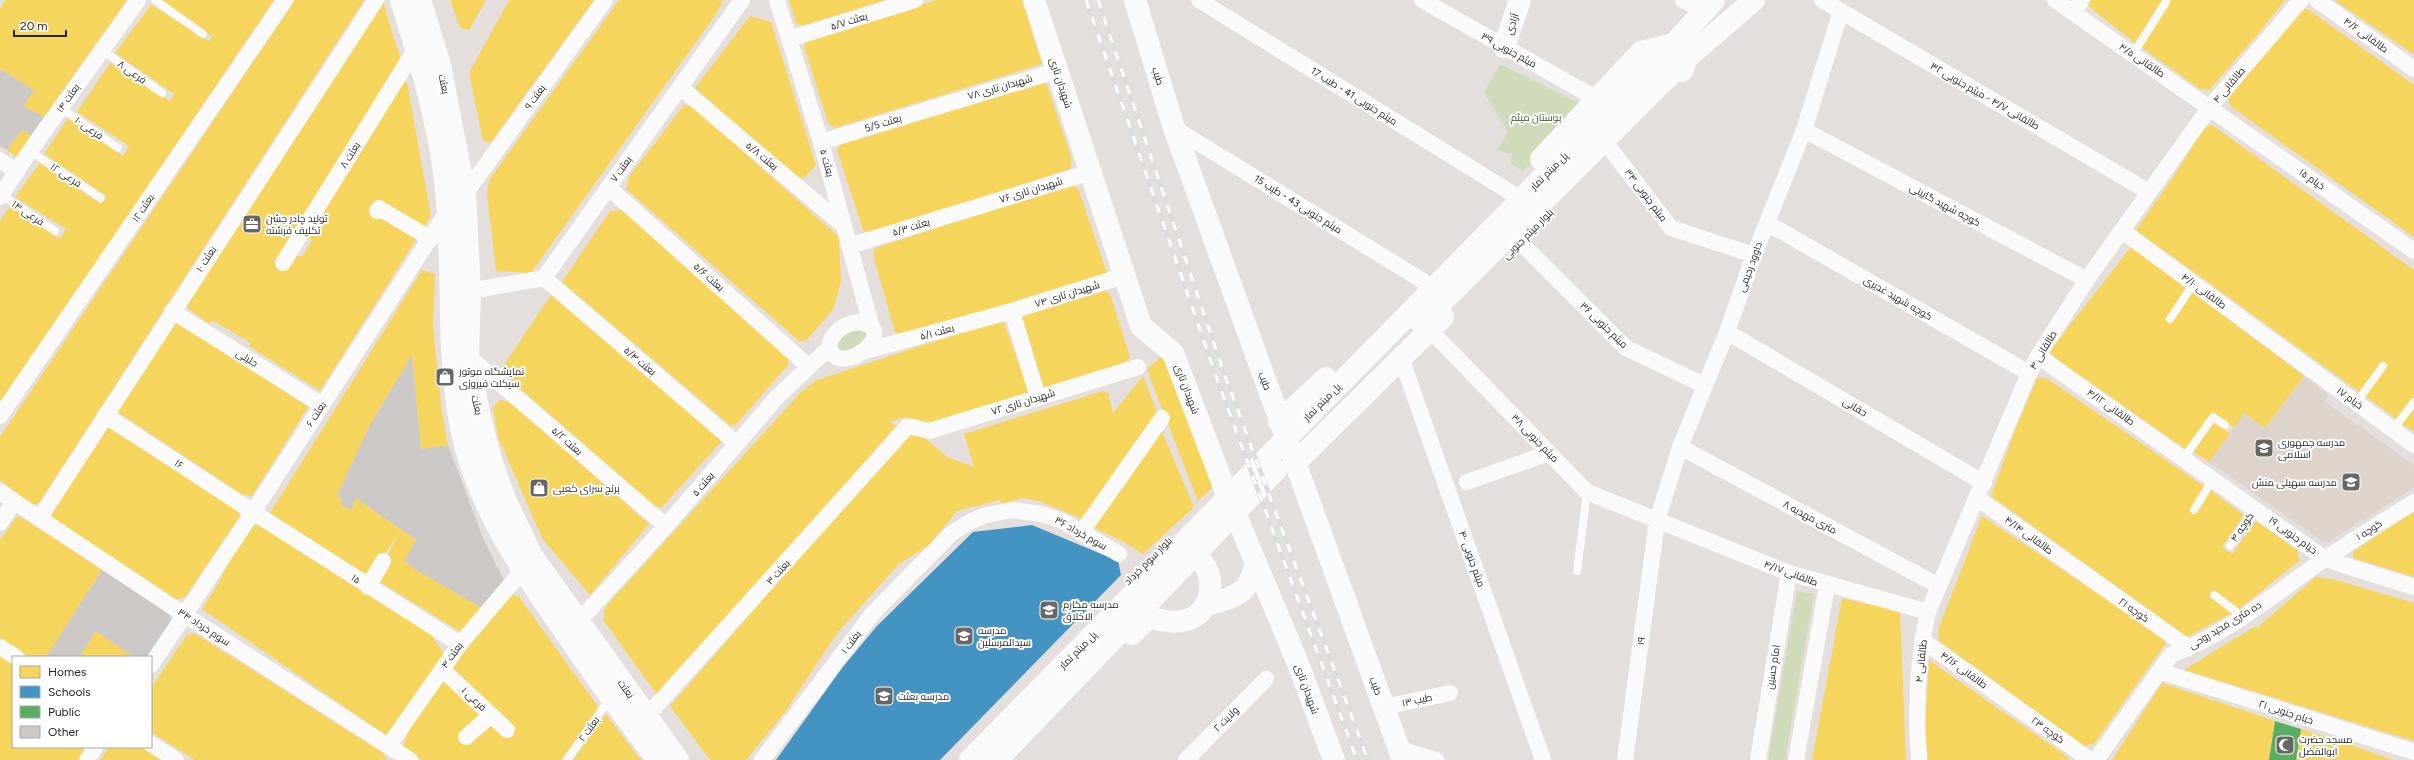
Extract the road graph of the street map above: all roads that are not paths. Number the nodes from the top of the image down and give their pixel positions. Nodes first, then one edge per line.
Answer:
1 (138, 0) edge
2 (155, 0) edge
3 (286, 0) edge
4 (376, 0) edge
5 (401, 0) edge
6 (420, 0) edge
7 (605, 0) edge
8 (742, 0) edge
9 (777, 0) edge
10 (1034, 0) edge
11 (1135, 0) edge
12 (1199, 0) edge
13 (1422, 0) edge
14 (1520, 0) edge
15 (1683, 0) edge
16 (1754, 0) edge
17 (1822, 0) edge
18 (2055, 0) edge
19 (2301, 0) edge
20 (2317, 0) edge
21 (912, 1) edge
22 (2166, 2) dead end
23 (1709, 6) edge
24 (2077, 6) edge
25 (1841, 12) junction
26 (203, 34) dead end
27 (789, 39) junction
28 (1504, 47) junction
29 (416, 48) junction
30 (102, 50) junction
31 (1681, 51) junction
32 (2133, 54) junction
33 (2414, 70) edge
34 (1056, 71) junction
35 (680, 87) junction
36 (162, 93) dead end
37 (1597, 99) junction
38 (944, 104) joint
39 (2210, 107) junction
40 (61, 108) junction
41 (1174, 128) junction
42 (1804, 130) junction
43 (821, 142) junction
44 (1600, 143) junction
45 (118, 148) dead end
46 (30, 151) junction
47 (0, 160) edge
48 (17, 172) junction
49 (1091, 172) junction
50 (608, 187) junction
51 (1510, 192) junction
52 (2149, 192) junction
53 (465, 194) junction
54 (1, 196) edge
55 (101, 198) dead end
56 (972, 208) joint
57 (377, 211) dead end
58 (447, 212) junction
59 (1767, 223) junction
60 (844, 226) junction
61 (54, 231) dead end
62 (2122, 231) junction
63 (431, 239) junction
64 (1520, 242) junction
65 (850, 246) junction
66 (2414, 251) edge
67 (1754, 255) junction
68 (283, 263) dead end
69 (1123, 276) junction
70 (544, 278) junction
71 (2087, 280) junction
72 (1423, 281) junction
73 (2194, 283) junction
74 (470, 291) junction
75 (172, 311) junction
76 (1012, 311) junction
77 (2170, 319) dead end
78 (872, 328) junction
79 (1430, 330) junction
80 (1727, 332) junction
81 (829, 348) junction
82 (2286, 351) joint
83 (862, 352) junction
84 (468, 356) junction
85 (2038, 356) junction
86 (1401, 358) junction
87 (2383, 366) dead end
88 (810, 367) junction
89 (1138, 367) dead end
90 (2029, 373) junction
91 (1319, 384) junction
92 (1704, 385) junction
93 (1038, 398) junction
94 (2414, 402) edge
95 (2356, 403) junction
96 (322, 406) junction
97 (1346, 413) junction
98 (105, 415) junction
99 (0, 416) edge
100 (1162, 418) dead end
101 (1279, 422) junction
102 (2225, 425) dead end
103 (908, 426) joint
104 (2392, 430) junction
105 (737, 444) junction
106 (2414, 445) edge
107 (1680, 447) junction
108 (1549, 453) junction
109 (2184, 458) junction
110 (1294, 464) junction
111 (2213, 479) junction
112 (1467, 482) dead end
113 (1984, 483) junction
114 (1224, 487) junction
115 (0, 492) edge
116 (1587, 492) junction
117 (1977, 498) junction
118 (14, 502) junction
119 (2414, 502) edge
120 (2255, 508) junction
121 (2194, 510) dead end
122 (253, 512) junction
123 (39, 519) junction
124 (1657, 521) junction
125 (0, 523) edge
126 (666, 526) junction
127 (952, 533) joint
128 (1081, 533) junction
129 (2230, 546) dead end
130 (1119, 554) dead end
131 (1149, 558) junction
132 (2325, 559) junction
133 (383, 561) dead end
134 (1256, 563) junction
135 (522, 570) junction
136 (1577, 571) dead end
137 (2080, 572) joint
138 (1789, 573) junction
139 (368, 586) junction
140 (1827, 586) junction
141 (1939, 586) junction
142 (2414, 587) edge
143 (2214, 595) dead end
144 (1232, 598) junction
145 (1202, 609) junction
146 (1928, 612) junction
147 (185, 615) junction
148 (1278, 616) junction
149 (2243, 617) junction
150 (578, 622) junction
151 (1922, 640) junction
152 (460, 644) junction
153 (0, 647) edge
154 (2189, 648) junction
155 (14, 656) edge
156 (152, 664) edge
157 (442, 669) junction
158 (2159, 671) junction
159 (1266, 679) dead end
160 (1450, 693) dead end
161 (610, 698) junction
162 (2007, 701) joint
163 (1038, 704) junction
164 (1384, 707) junction
165 (491, 715) junction
166 (646, 718) junction
167 (507, 730) dead end
168 (466, 737) dead end
169 (152, 745) edge
170 (389, 746) junction
171 (94, 748) edge
172 (2414, 752) edge
173 (1401, 755) edge
174 (87, 760) edge
175 (176, 760) edge
176 (410, 760) edge
177 (568, 760) edge
178 (658, 760) edge
179 (678, 760) edge
180 (762, 760) edge
181 (960, 760) edge
182 (970, 760) edge
183 (997, 760) edge
184 (1011, 760) edge
185 (1186, 760) edge
186 (1334, 760) edge
187 (1436, 760) edge
188 (1543, 760) edge
189 (1625, 760) edge
190 (1758, 760) edge
191 (1796, 760) edge
192 (1919, 760) edge
193 (2090, 760) edge
194 (2096, 760) edge

1 - 30 street, بعثت ۱۴
2 - 26 lane
3 - 99 street, بعثت ۱۲
4 - 75 street, بعثت ۱۰
5 - 29 main road, بعثت
6 - 53 main road, بعثت
7 - 53 street, بعثت ۹
8 - 35 street, بعثت ۷
9 - 27 street, بعثت ۵
10 - 34 main road, شهیدان تاری
11 - 41 main road, طیب
12 - 51 street, میثم جنوبی 41 - طیب 17
13 - 28 street, میثم جنوبی ۳۹
14 - 28 main road, آزادی
15 - 23 street
16 - 31 main road
17 - 25 street, طالقانی ۴/۷ - میثم جنوبی ۳۲
18 - 24 street, طالقانی ۴/۵
19 - 39 street, طالقانی ۴
20 - 33 street, طالقانی ۴/۶
21 - 27 street, بعثت ۵/۷
22 - 32 lane
23 - 31 main road, بلوار میثم جنوبی
24 - 32 street, طالقانی ۴/۵
25 - 42 street, داوود رحیمی
25 - 52 street, طالقانی ۴/۷ - میثم جنوبی ۳۲
27 - 43 street, بعثت ۵
28 - 37 street, میثم جنوبی ۳۹
29 - 58 main road, بعثت
29 - 68 street, بعثت ۸
30 - 36 lane, فرعی ۸
30 - 40 street, بعثت ۱۴
31 - 37 main road
31 - 44 main road, پل میثم تمار
31 - 44 main road, بلوار میثم جنوبی
32 - 39 street, طالقانی ۴/۵
34 - 38 street, شهیدان تاری ۷۸
34 - 49 main road, شهیدان تاری
35 - 50 street, بعثت ۷
35 - 60 street, بعثت ۵/۸
37 - 51 main road
38 - 43 street, بعثت 5/5
39 - 52 street, طالقانی ۴
39 - 66 street, خیام ۱۵
40 - 45 lane, فرعی ۱۰
40 - 46 street, بعثت ۱۴
41 - 72 street, میثم جنوبی 43 - طیب 15
41 - 101 main road, طیب
42 - 59 street, داوود رحیمی
42 - 71 street, کوچه شهید گایینی
43 - 60 street, بعثت ۵
44 - 64 main road, بلوار میثم جنوبی
44 - 67 street, میثم جنوبی ۳۴
44 - 163 main road, پل میثم تمار
46 - 48 street, بعثت ۱۴
46 - 55 lane, فرعی ۱۲
47 - 48 street
48 - 54 street, بعثت ۱۴
49 - 56 street, شهیدان تاری ۷۶
49 - 69 main road, شهیدان تاری
50 - 70 street, بعثت ۷
50 - 88 street, بعثت ۵/۶
51 - 72 main road
52 - 62 street, طالقانی ۴
53 - 74 main road, بعثت
54 - 61 lane, فرعی ۱۴
56 - 65 street, بعثت ۵/۳
57 - 63 street
58 - 63 street, بعثت ۶
58 - 135 main road, بعثت
59 - 67 street, داوود رحیمی
59 - 90 street, کوچه شهید غدیری
60 - 65 street, بعثت ۵
62 - 71 street, طالقانی ۴
62 - 73 street, طالقانی ۴/۱۰
63 - 96 street, بعثت ۶
64 - 79 main road, بلوار میثم جنوبی
64 - 92 street, میثم جنوبی ۳۶
65 - 78 street, بعثت ۵
67 - 80 street, داوود رحیمی
69 - 76 street, شهیدان تاری ۷۴
69 - 114 main road, شهیدان تاری
70 - 74 street
70 - 105 street, بعثت ۵/۴
71 - 85 street, طالقانی ۴
72 - 91 main road
73 - 77 lane
73 - 82 street, طالقانی ۴/۱۰
74 - 84 main road, بعثت
75 - 96 street, جلیلی
75 - 98 street, بعثت ۱۰
76 - 83 street, بعثت ۵/۱
76 - 93 street
78 - 81 street
78 - 83 street
79 - 86 main road, بلوار میثم جنوبی
79 - 108 street, میثم جنوبی ۳۸
80 - 92 street, داوود رحیمی
80 - 113 street, حقانی
81 - 83 street
81 - 88 street, بعثت ۵
82 - 95 street, خیام ۱۷
84 - 126 street, بعثت ۵/۲
84 - 150 main road, بعثت
85 - 90 street, طالقانی ۴
85 - 109 street, طالقانی ۴/۱۲
86 - 97 main road, بلوار میثم جنوبی
86 - 188 street, میثم جنوبی ۴۰
87 - 95 lane
88 - 105 street, بعثت ۵
89 - 93 street, شهیدان تاری ۷۲
90 - 113 street, طالقانی ۴
91 - 97 main road
91 - 101 main road
92 - 107 street, داوود رحیمی
93 - 103 street, شهیدان تاری ۷۲
94 - 104 lane
95 - 104 street, خیام ۱۷
96 - 122 street, بعثت ۶
97 - 110 main road, بلوار میثم جنوبی
98 - 122 street, ۱۶
98 - 123 street, بعثت ۱۰
100 - 128 street
101 - 110 main road, طیب
102 - 109 lane
103 - 166 street, بعثت ۳
104 - 106 street, خیام ۱۷
105 - 126 street, بعثت ۵
107 - 124 street, داوود رحیمی
107 - 141 street, ۸ متری مهدیه
108 - 112 street
108 - 116 street, میثم جنوبی ۳۸
109 - 111 street, خیام جنوبی ۱۹
110 - 164 main road, طیب
111 - 120 street, خیام جنوبی ۱۹
111 - 121 lane
113 - 117 street, طالقانی ۴
114 - 131 main road, بلوار سوم خرداد
114 - 134 main road, شهیدان تاری
115 - 118 street, سوم خرداد ۳۴
116 - 124 street, میثم جنوبی ۳۸
116 - 136 lane
117 - 137 street, طالقانی ۴/۱۴
117 - 141 street, طالقانی ۴
118 - 123 street, سوم خرداد ۳۴
118 - 125 street
119 - 132 street, کوچه ۱
120 - 129 lane, کوچه ۴
120 - 132 street, خیام جنوبی ۱۹
122 - 139 street, ۱۵
122 - 147 street, بعثت ۶
123 - 147 street, سوم خرداد ۳۴
124 - 138 street, طالقانی ۴/۱۷
124 - 189 street, ۱۹
126 - 150 street, بعثت ۵
127 - 128 street, سوم خرداد ۳۶
127 - 180 street, بعثت ۱
128 - 130 street, سوم خرداد ۳۶
131 - 145 main road
131 - 181 main road, بلوار سوم خرداد
132 - 142 street, خیام جنوبی ۱۹
132 - 149 street, ده متری مجید روحی
133 - 139 street
134 - 144 main road
134 - 148 main road, شهیدان تاری
135 - 152 street, بعثت ۴
135 - 161 main road, بعثت
137 - 154 street, کوچه ۲۱
138 - 140 street, طالقانی ۴/۱۷
138 - 190 street, امام حسین
139 - 152 street, ۱۵
140 - 146 street, طالقانی ۴/۱۷
140 - 191 street
141 - 146 street, طالقانی ۴
143 - 149 lane
144 - 145 main road
144 - 148 main road
145 - 184 main road
146 - 151 street, طالقانی ۴
147 - 156 street, بعثت ۶
147 - 170 street, سوم خرداد ۳۴
148 - 186 main road, شهیدان تاری
149 - 154 street, ده متری مجید روحی
150 - 166 main road, بعثت
151 - 162 street, طالقانی ۴/۱۶
151 - 192 street, طالقانی ۴
152 - 157 street, بعثت ۴
153 - 155 street
154 - 158 street, ده متری مجید روحی
157 - 165 street, فرعی ۱
157 - 170 street, بعثت ۴
158 - 172 street, خیام جنوبی ۲۱
158 - 194 street, ده متری مجید روحی
159 - 185 street, ولایت ۲
160 - 164 street, طیب ۱۳
161 - 177 lane, بعثت ۲
161 - 178 main road, بعثت
162 - 193 street, کوچه ۲۳
163 - 182 main road, پل میثم تمار
163 - 183 main road, پل میثم تمار
164 - 173 main road, طیب
165 - 167 street, فرعی ۱
165 - 168 street
166 - 179 main road, بعثت
169 - 175 street
170 - 176 street, سوم خرداد ۳۴
171 - 174 street
173 - 187 street

